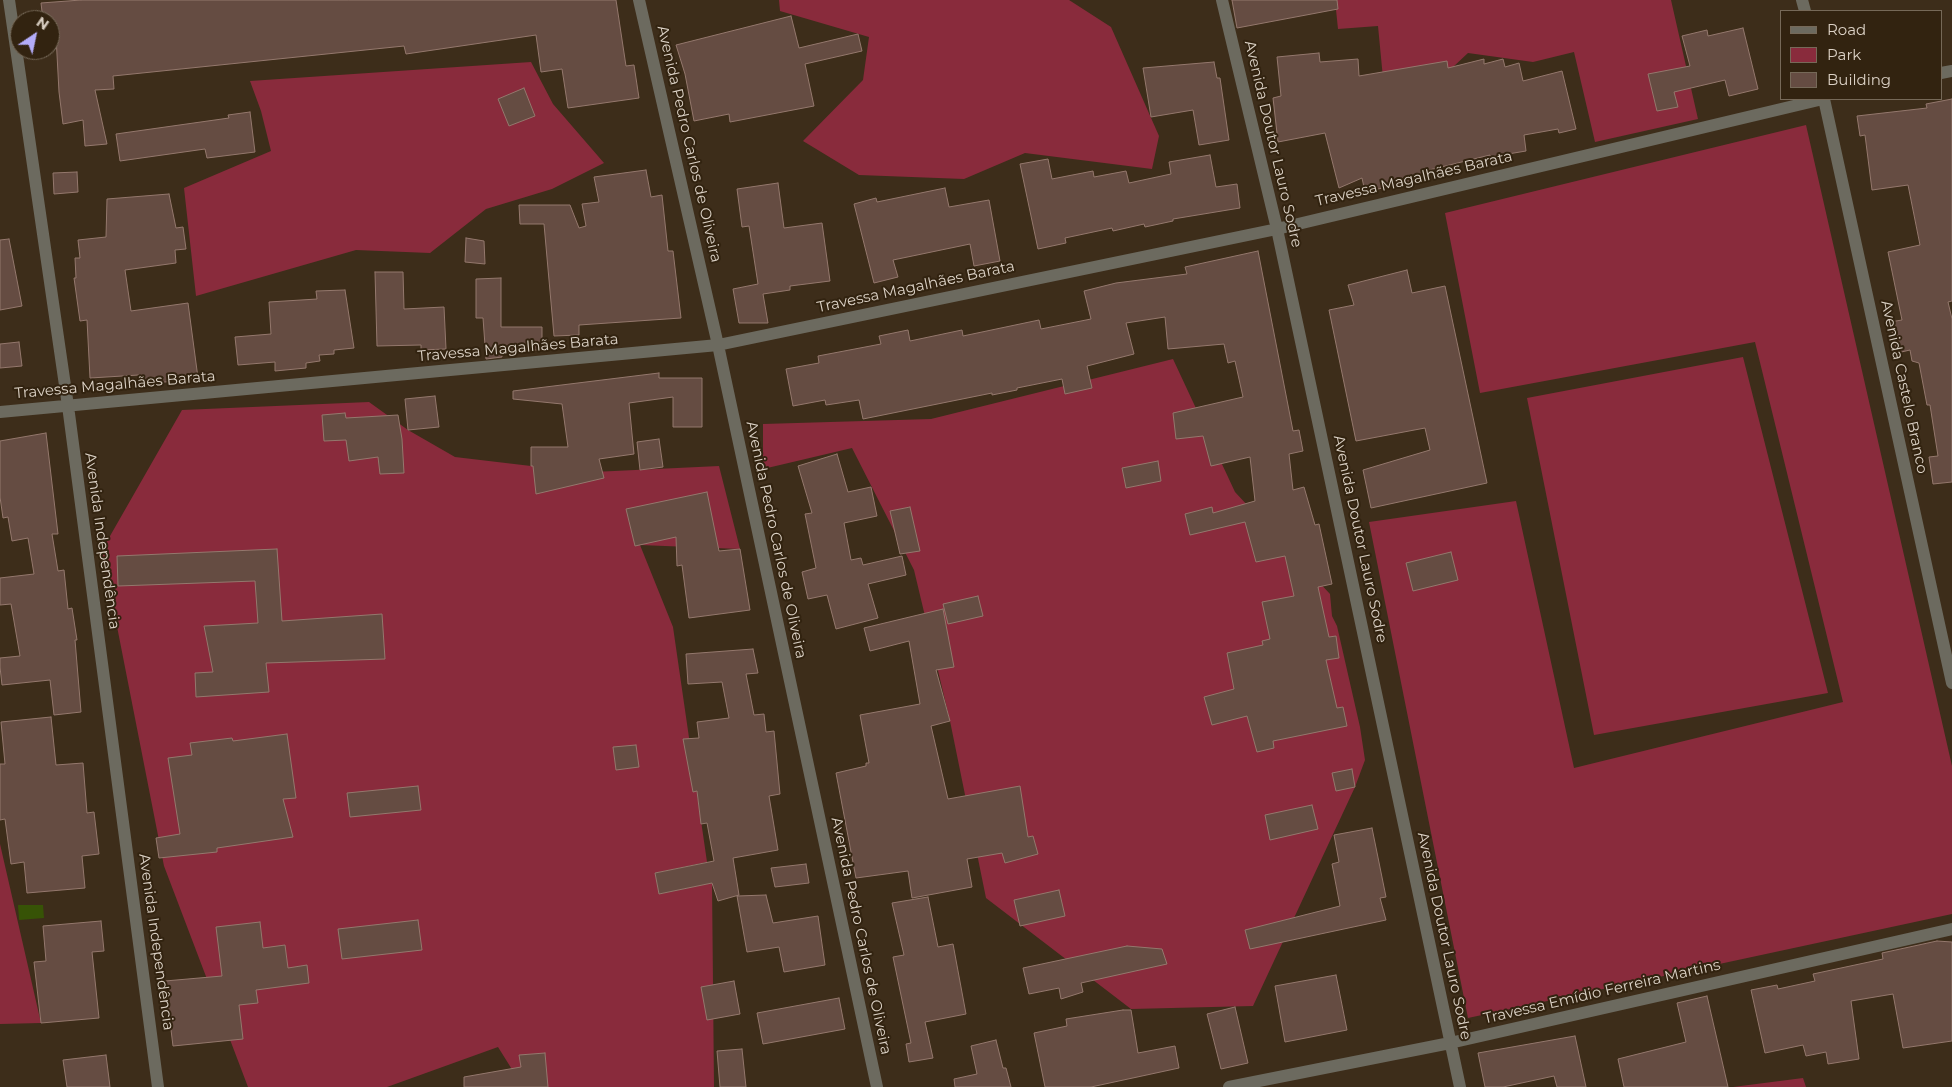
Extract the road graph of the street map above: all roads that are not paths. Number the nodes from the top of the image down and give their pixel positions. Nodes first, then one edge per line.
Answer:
1 (9, 0) edge
2 (639, 0) edge
3 (1222, 0) edge
4 (1820, 100) edge
5 (1824, 100) edge
6 (1277, 228) junction
7 (718, 346) junction
8 (68, 406) junction
9 (0, 412) edge
10 (1952, 683) edge
11 (1952, 929) edge
12 (1450, 1043) junction
13 (158, 1087) edge
14 (876, 1087) edge
15 (1229, 1087) edge
16 (1460, 1087) edge

1 - 8 street, Avenida Independência
2 - 7 street, Avenida Pedro Carlos de Oliveira
3 - 6 street, Avenida Doutor Lauro Sodre
4 - 6 street, Travessa Magalhães Barata
5 - 10 street, Avenida Castelo Branco
6 - 7 street, Travessa Magalhães Barata
6 - 12 street, Avenida Doutor Lauro Sodre
7 - 8 street, Travessa Magalhães Barata
7 - 14 street, Avenida Pedro Carlos de Oliveira
8 - 9 street, Travessa Magalhães Barata
8 - 13 street, Avenida Independência
11 - 12 street, Travessa Emídio Ferreira Martins
12 - 15 street, Travessa Emídio Ferreira Martins
12 - 16 street, Avenida Doutor Lauro Sodre

